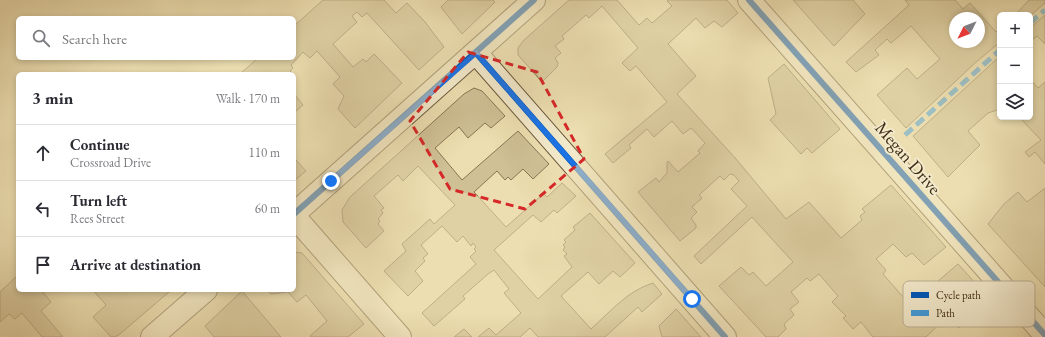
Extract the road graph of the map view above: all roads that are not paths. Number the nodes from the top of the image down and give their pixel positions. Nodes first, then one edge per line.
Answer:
1 (534, 0) edge
2 (749, 0) edge
3 (476, 53) junction
4 (296, 213) edge
5 (296, 217) edge
6 (997, 281) edge
7 (204, 292) edge
8 (1035, 324) edge
9 (1045, 335) edge
10 (152, 337) edge
11 (400, 337) edge
12 (725, 337) edge

1 - 3 street
2 - 6 street, Megan Drive
3 - 4 street
3 - 12 street
5 - 11 street
7 - 10 street
8 - 9 street, Megan Drive

